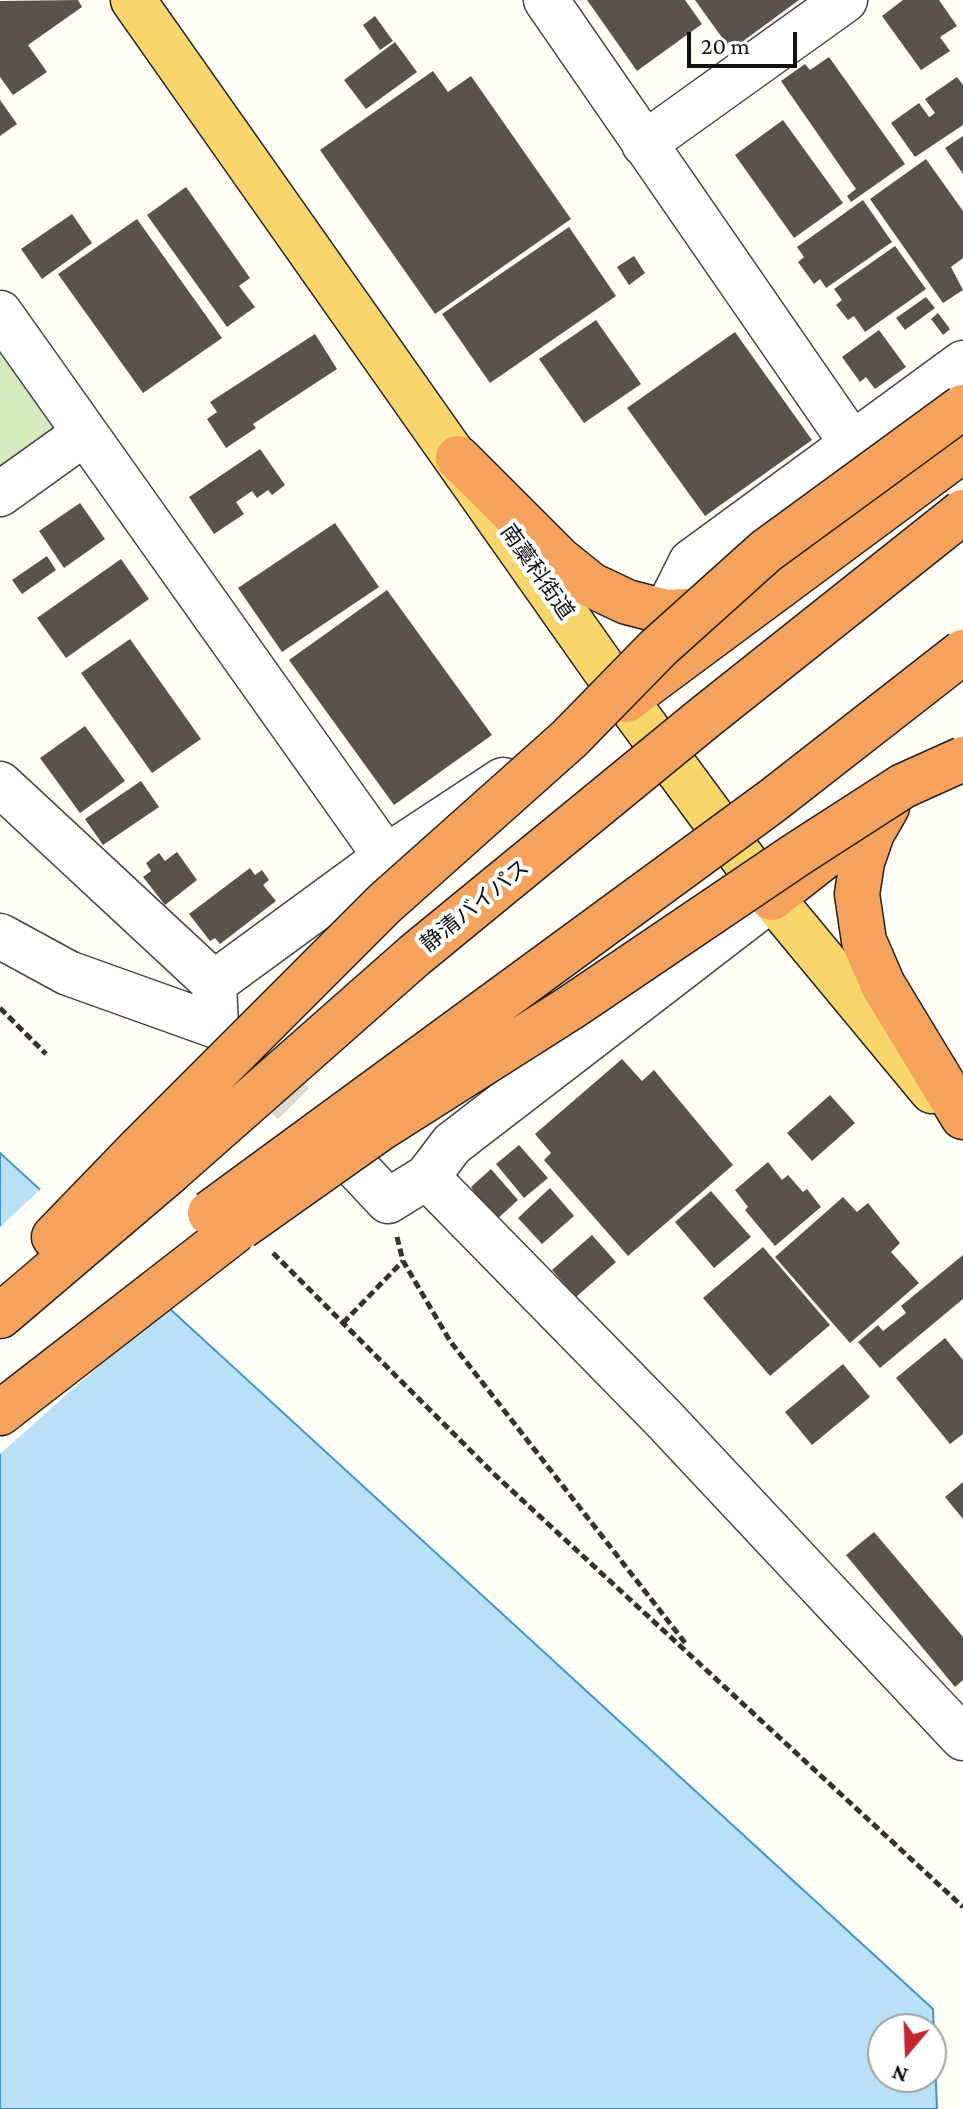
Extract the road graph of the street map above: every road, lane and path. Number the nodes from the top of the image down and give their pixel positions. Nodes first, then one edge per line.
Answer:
1 (133, 0) edge
2 (546, 0) edge
3 (845, 0) edge
4 (644, 144) junction
5 (0, 313) edge
6 (963, 363) edge
7 (963, 407) edge
8 (85, 433) junction
9 (851, 442) junction
10 (963, 450) edge
11 (458, 458) junction
12 (0, 494) edge
13 (963, 512) edge
14 (756, 602) junction
15 (666, 612) junction
16 (963, 652) edge
17 (626, 700) junction
18 (963, 745) edge
19 (963, 759) edge
20 (0, 784) edge
21 (887, 807) junction
22 (386, 857) junction
23 (772, 898) junction
24 (0, 936) edge
25 (214, 983) junction
26 (0, 1008) edge
27 (46, 1054) dead end
28 (963, 1117) edge
29 (963, 1128) edge
30 (357, 1168) tunnel mouth
31 (427, 1177) junction
32 (388, 1201) junction
33 (269, 1249) dead end
34 (403, 1261) junction
35 (0, 1294) edge
36 (0, 1316) edge
37 (343, 1323) junction
38 (0, 1392) edge
39 (0, 1413) edge
40 (694, 1655) junction
41 (963, 1738) edge
42 (963, 1907) edge

1 - 11 main road, 南藁科街道
2 - 4 street
3 - 4 street
4 - 9 street
5 - 8 street
6 - 9 street
7 - 35 highway, bridge
8 - 12 street
8 - 22 street
9 - 15 street
10 - 14 highway
11 - 15 highway
11 - 17 main road, 南藁科街道
13 - 36 highway, 静清バイパス, bridge
14 - 15 highway
14 - 17 highway
16 - 38 highway, bridge
17 - 22 street
17 - 23 main road, 南藁科街道
18 - 21 highway
19 - 39 highway, bridge
20 - 25 street
21 - 23 highway
21 - 28 highway
22 - 25 street
23 - 29 main road, 南藁科街道
23 - 31 street
24 - 25 street
26 - 27 path
30 - 32 street
31 - 32 street
31 - 41 street
32 - 34 path
33 - 37 path
34 - 37 path
34 - 40 path
37 - 40 path
40 - 42 path

